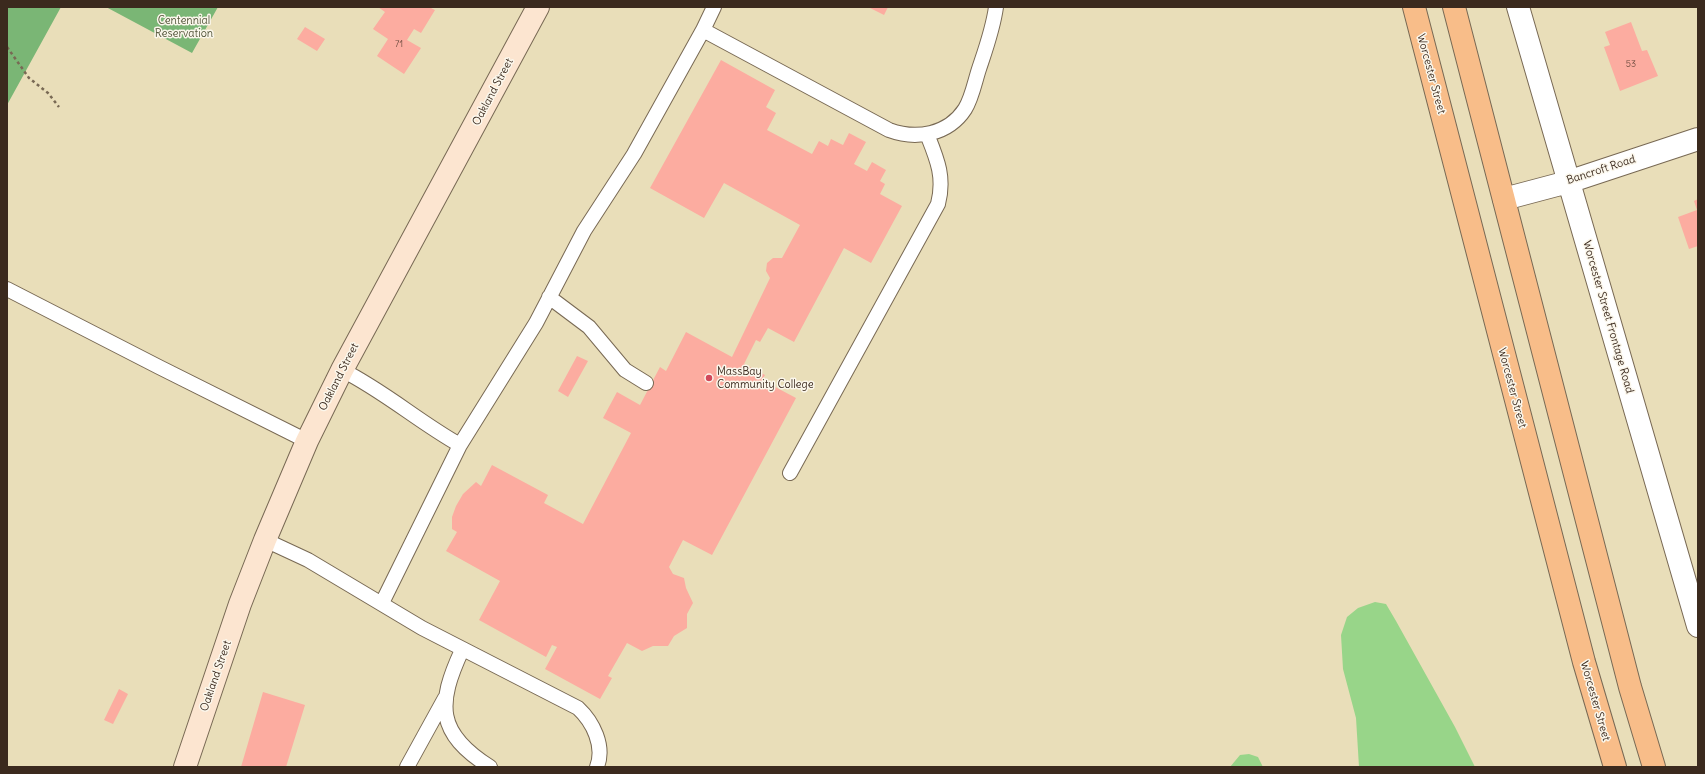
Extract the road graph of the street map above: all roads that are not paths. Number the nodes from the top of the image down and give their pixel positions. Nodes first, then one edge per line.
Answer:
1 (538, 7) edge
2 (714, 7) edge
3 (996, 7) edge
4 (1414, 7) edge
5 (1454, 7) edge
6 (1518, 7) edge
7 (702, 30) junction
8 (927, 134) junction
9 (1698, 139) edge
10 (1568, 182) junction
11 (1504, 199) junction
12 (7, 289) edge
13 (550, 297) junction
14 (342, 370) junction
15 (646, 383) dead end
16 (307, 441) junction
17 (460, 445) junction
18 (790, 473) dead end
19 (265, 540) junction
20 (382, 603) junction
21 (1698, 626) edge
22 (462, 650) junction
23 (445, 698) junction
24 (185, 767) edge
25 (407, 767) edge
26 (490, 767) edge
27 (597, 767) edge
28 (1615, 767) edge
29 (1654, 767) edge

1 - 14 street, Oakland Street
2 - 7 lane
3 - 8 lane
4 - 28 highway, Worcester Street
5 - 11 highway
6 - 10 street, Worcester Street Frontage Road
7 - 8 lane
7 - 13 lane
8 - 18 lane
9 - 10 street, Bancroft Road
10 - 11 street, Bancroft Road
10 - 21 street, Worcester Street Frontage Road
11 - 29 highway
12 - 16 lane
13 - 15 lane
13 - 17 lane
14 - 16 street, Oakland Street
14 - 17 lane
16 - 19 street, Oakland Street
17 - 20 lane
19 - 20 lane
19 - 24 street, Oakland Street
20 - 22 lane
22 - 23 lane
22 - 27 lane
23 - 25 lane
23 - 26 lane

